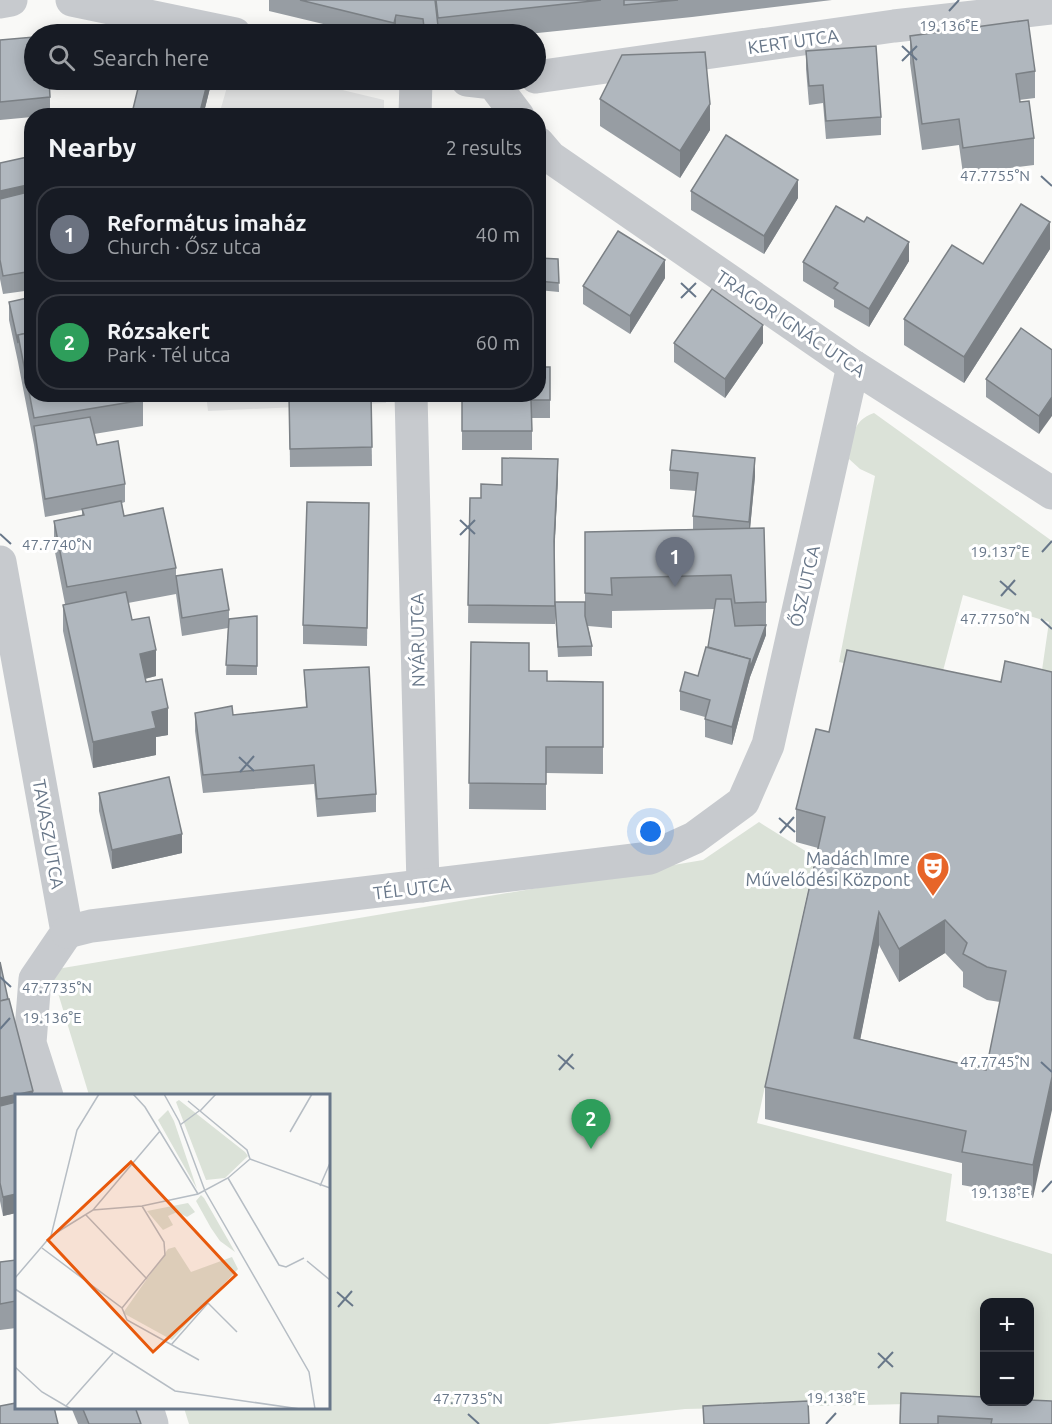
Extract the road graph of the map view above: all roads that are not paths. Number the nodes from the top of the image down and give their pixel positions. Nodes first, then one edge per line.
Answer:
1 (11, 0) edge
2 (72, 0) edge
3 (0, 2) edge
4 (1052, 8) edge
5 (187, 24) edge
6 (546, 76) edge
7 (416, 90) edge
8 (499, 90) edge
9 (415, 108) edge
10 (512, 108) edge
11 (546, 152) edge
12 (853, 366) junction
13 (411, 402) edge
14 (1052, 493) edge
15 (0, 562) edge
16 (743, 802) joint
17 (423, 886) junction
18 (67, 932) junction
19 (47, 1094) edge
20 (148, 1409) edge
21 (152, 1424) edge

1 - 3 street
2 - 5 street
4 - 6 street, KERT UTCA
7 - 9 street
8 - 10 street
11 - 12 street, TRAGOR IGNÁC UTCA
12 - 14 street, TRAGOR IGNÁC UTCA
12 - 16 street, ŐSZ UTCA
13 - 17 street, NYÁR UTCA
15 - 18 street, TAVASZ UTCA
16 - 17 street, TÉL UTCA
17 - 18 street, TÉL UTCA
18 - 19 street
20 - 21 street

